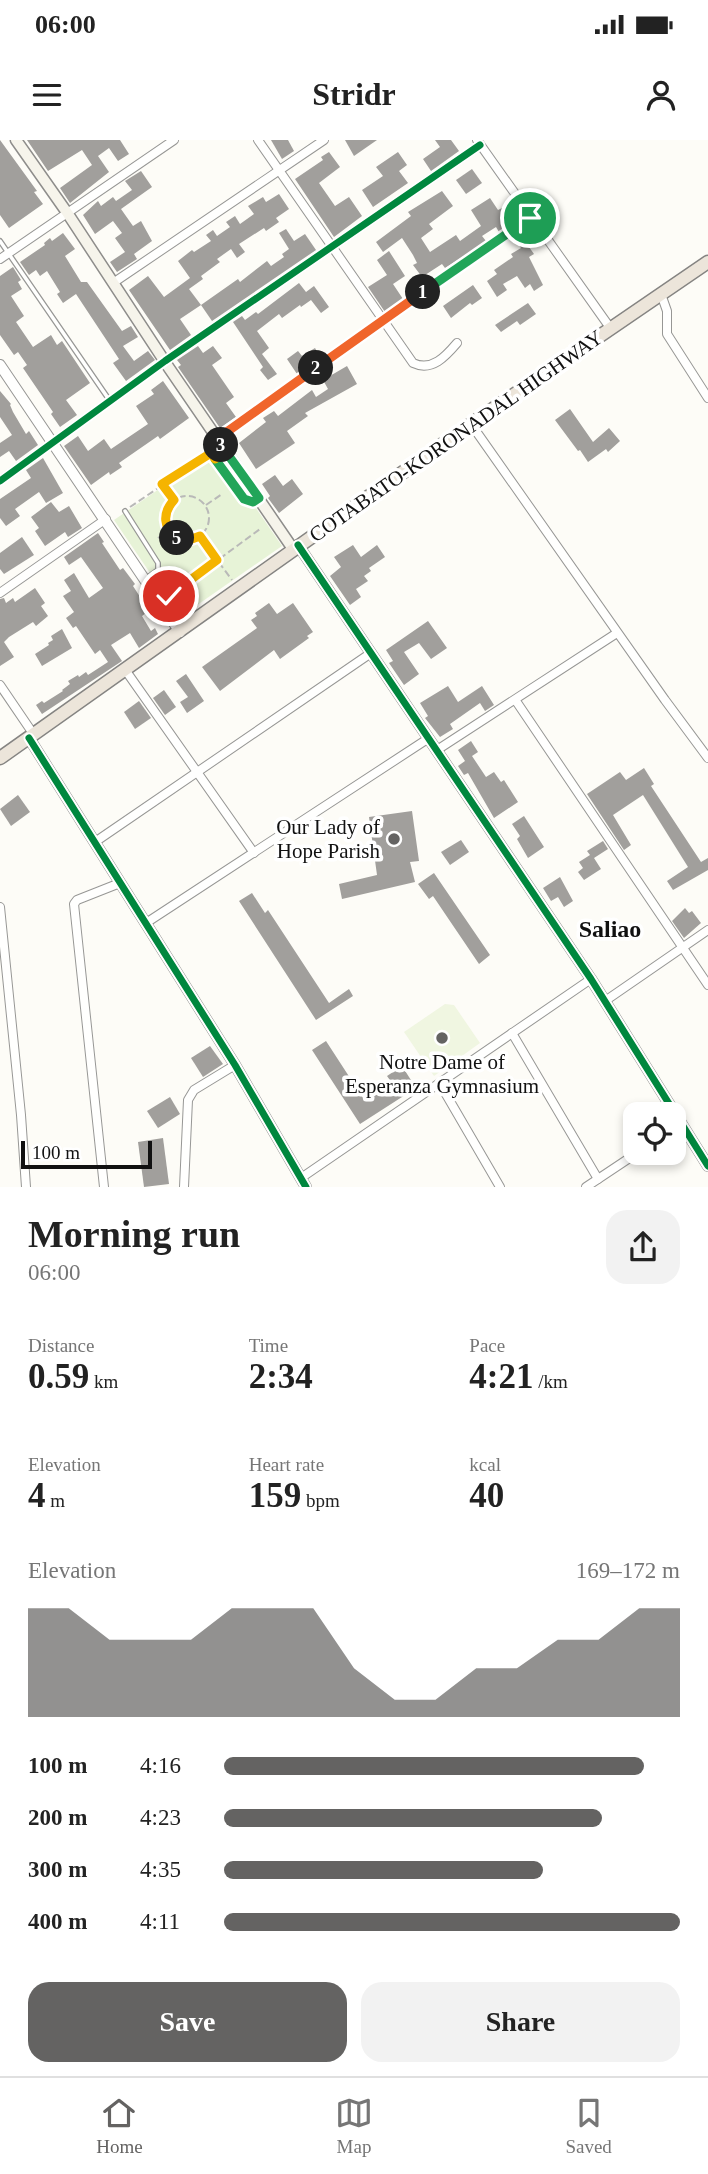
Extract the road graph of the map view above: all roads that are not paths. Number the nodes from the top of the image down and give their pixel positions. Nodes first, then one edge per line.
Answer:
1 (16, 140) edge
2 (174, 140) edge
3 (258, 140) edge
4 (324, 140) edge
5 (478, 142) edge
6 (279, 171) junction
7 (68, 214) junction
8 (530, 218) junction
9 (0, 241) edge
10 (331, 246) junction
11 (9, 253) junction
12 (0, 259) edge
13 (708, 262) edge
14 (113, 284) junction
15 (661, 294) junction
16 (382, 320) junction
17 (611, 329) junction
18 (457, 343) dead end
19 (165, 362) junction
20 (1, 367) edge
21 (708, 398) edge
22 (110, 401) junction
23 (471, 424) junction
24 (217, 439) junction
25 (52, 443) junction
26 (211, 453) road end
27 (0, 481) edge
28 (259, 498) junction
29 (125, 510) road end
30 (106, 519) junction
31 (296, 547) junction
32 (146, 579) junction
33 (0, 593) edge
34 (180, 632) junction
35 (617, 633) junction
36 (371, 653) junction
37 (126, 671) junction
38 (0, 685) edge
39 (9, 698) junction
40 (516, 701) junction
41 (0, 704) edge
42 (31, 736) junction
43 (429, 737) junction
44 (437, 750) junction
45 (0, 758) edge
46 (708, 758) edge
47 (197, 771) junction
48 (94, 842) junction
49 (254, 853) junction
50 (120, 883) junction
51 (0, 907) edge
52 (146, 923) junction
53 (708, 930) edge
54 (682, 947) junction
55 (591, 979) junction
56 (708, 985) edge
57 (605, 1001) junction
58 (512, 1033) junction
59 (235, 1065) junction
60 (440, 1084) junction
61 (664, 1102) edge
62 (686, 1137) edge
63 (623, 1162) edge
64 (708, 1166) edge
65 (598, 1179) junction
66 (304, 1182) edge
67 (26, 1187) edge
68 (104, 1187) edge
69 (184, 1187) edge
70 (500, 1187) edge
71 (586, 1187) edge

1 - 7 main road
2 - 7 street
3 - 6 street
4 - 6 street
5 - 8 street
5 - 10 street
6 - 10 street
6 - 14 street
7 - 11 street
7 - 14 main road
8 - 16 street
8 - 17 street
9 - 11 lane
10 - 16 street
10 - 19 street
11 - 12 street
11 - 22 lane
13 - 15 highway, COTABATO-KORONADAL HIGHWAY
14 - 19 main road
15 - 17 highway, COTABATO-KORONADAL HIGHWAY
15 - 21 street
16 - 18 street
16 - 24 street
17 - 23 highway, COTABATO-KORONADAL HIGHWAY
19 - 22 street
19 - 24 main road
20 - 25 street
22 - 25 street
23 - 31 highway, COTABATO-KORONADAL HIGHWAY
23 - 35 street
24 - 28 main road
25 - 27 street
25 - 30 street
26 - 28 lane
28 - 31 main road
29 - 32 lane
30 - 32 street
30 - 33 street
31 - 34 highway, COTABATO-KORONADAL HIGHWAY
31 - 36 street
32 - 34 street
34 - 37 highway, COTABATO-KORONADAL HIGHWAY
35 - 40 street
35 - 46 street
36 - 43 street
36 - 47 street
37 - 42 highway, COTABATO-KORONADAL HIGHWAY
37 - 47 street
38 - 39 street
39 - 41 street
39 - 42 street
40 - 44 street
40 - 54 street
42 - 45 highway, COTABATO-KORONADAL HIGHWAY
42 - 48 street
43 - 44 street
43 - 49 street
44 - 55 street
47 - 48 street
47 - 49 street
48 - 50 street
49 - 52 street
50 - 52 street
50 - 68 street
51 - 67 street
52 - 59 street
53 - 54 street
54 - 56 street
54 - 57 street
55 - 57 street
55 - 58 street
57 - 61 street
58 - 60 street
58 - 65 street
59 - 66 street
59 - 69 street
60 - 66 street
60 - 70 street
62 - 64 street
63 - 65 street
65 - 71 street

